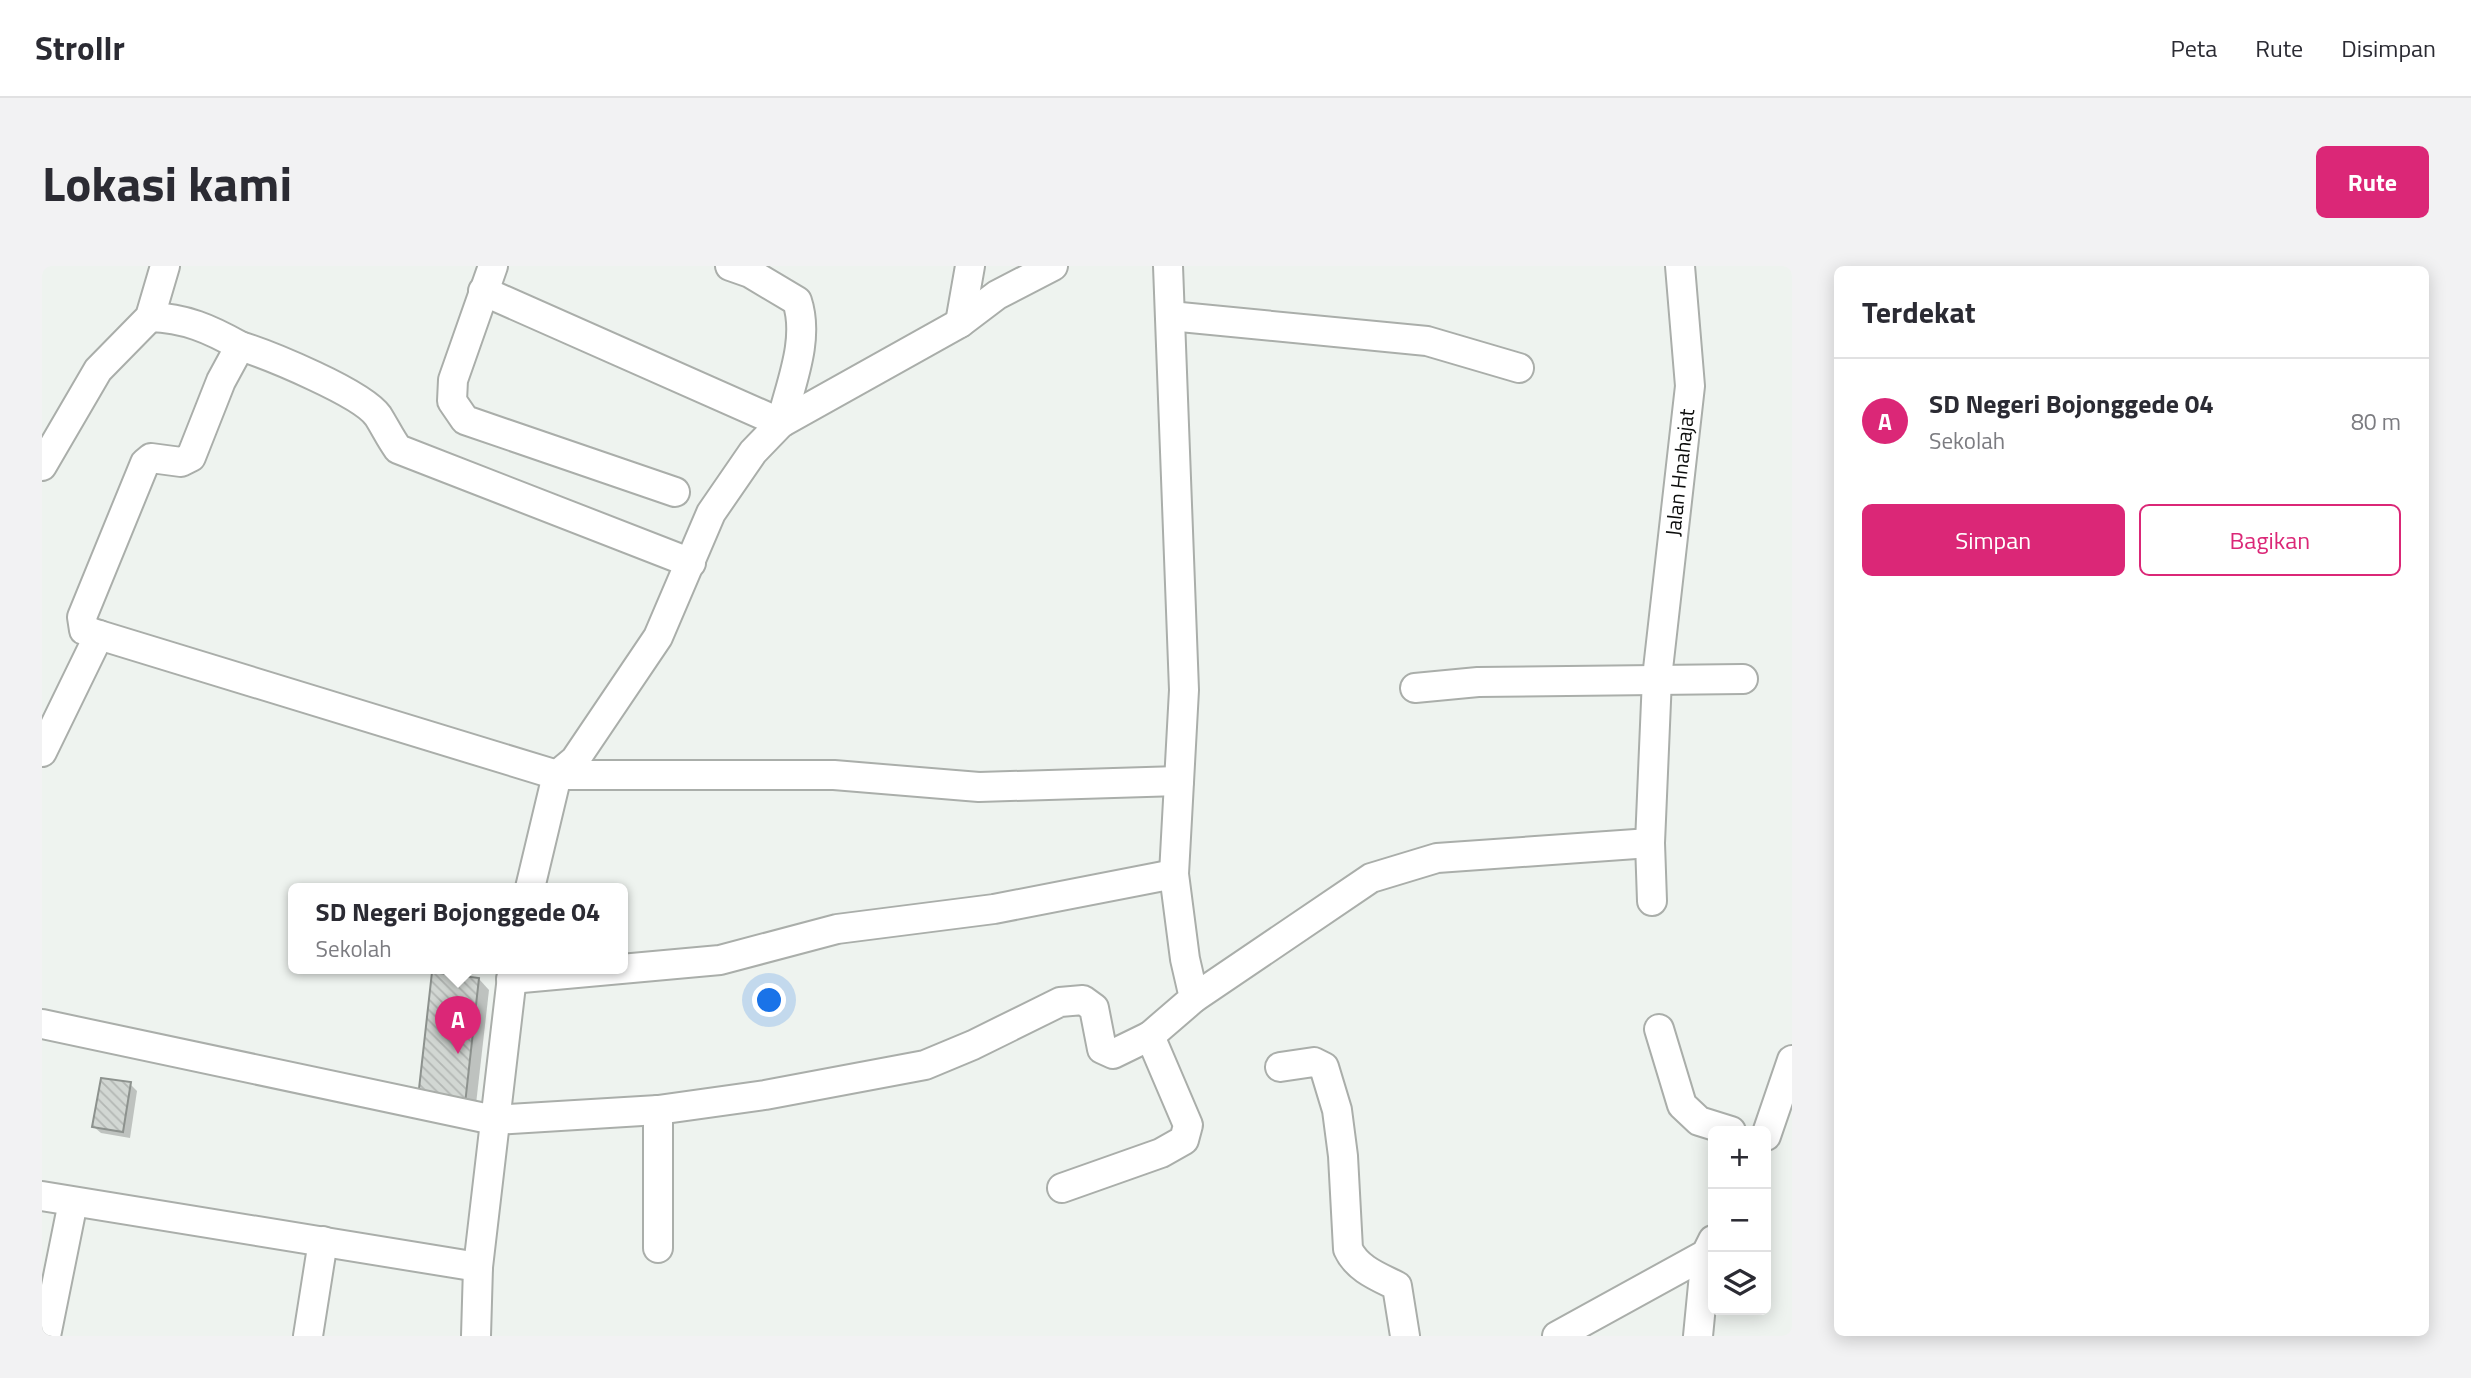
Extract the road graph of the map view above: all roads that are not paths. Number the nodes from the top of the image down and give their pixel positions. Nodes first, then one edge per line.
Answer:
1 (165, 266) edge
2 (730, 266) edge
3 (970, 266) edge
4 (1053, 266) edge
5 (1168, 266) edge
6 (1681, 266) edge
7 (488, 279) edge
8 (1170, 316) junction
9 (150, 317) junction
10 (960, 323) junction
11 (240, 346) junction
12 (1519, 368) dead end
13 (781, 424) junction
14 (42, 466) edge
15 (675, 492) dead end
16 (691, 563) junction
17 (99, 635) junction
18 (1657, 678) junction
19 (1743, 679) dead end
20 (1415, 688) dead end
21 (42, 752) edge
22 (557, 775) junction
23 (1178, 781) junction
24 (1650, 843) junction
25 (1174, 874) junction
26 (531, 883) edge
27 (1652, 901) dead end
28 (628, 966) edge
29 (512, 974) edge
30 (1194, 998) junction
31 (42, 1024) edge
32 (1659, 1028) dead end
33 (1150, 1036) junction
34 (1792, 1060) edge
35 (1280, 1068) dead end
36 (658, 1110) junction
37 (494, 1120) junction
38 (1715, 1126) edge
39 (1769, 1126) edge
40 (1062, 1188) dead end
41 (42, 1196) edge
42 (73, 1202) junction
43 (323, 1241) junction
44 (658, 1248) dead end
45 (1708, 1248) edge
46 (1709, 1252) edge
47 (478, 1267) junction
48 (46, 1336) edge
49 (308, 1336) edge
50 (476, 1336) edge
51 (1405, 1336) edge
52 (1557, 1336) edge
53 (1698, 1336) edge

1 - 9 street
2 - 13 street
3 - 10 street
4 - 10 street
5 - 8 street
6 - 18 street, Jalan Hnahajat
7 - 13 street
7 - 15 street
8 - 12 street
8 - 23 street
9 - 11 street
9 - 14 street
10 - 13 street
11 - 16 street
11 - 17 street
13 - 16 street
16 - 22 street
17 - 21 street
17 - 22 street
18 - 19 street
18 - 20 street
18 - 24 street, Jalan Hnahajat
22 - 23 street
22 - 26 street
23 - 25 street
24 - 27 street, Jalan Hnahajat
24 - 30 street
25 - 28 street
25 - 30 street
29 - 37 street
30 - 33 street
31 - 37 street
32 - 38 street
33 - 36 street
33 - 40 street
34 - 39 street
35 - 51 street
36 - 37 street
36 - 44 street
37 - 47 street
41 - 42 street
42 - 43 street
42 - 48 street
43 - 47 street
43 - 49 street
45 - 52 street
46 - 53 street
47 - 50 street

